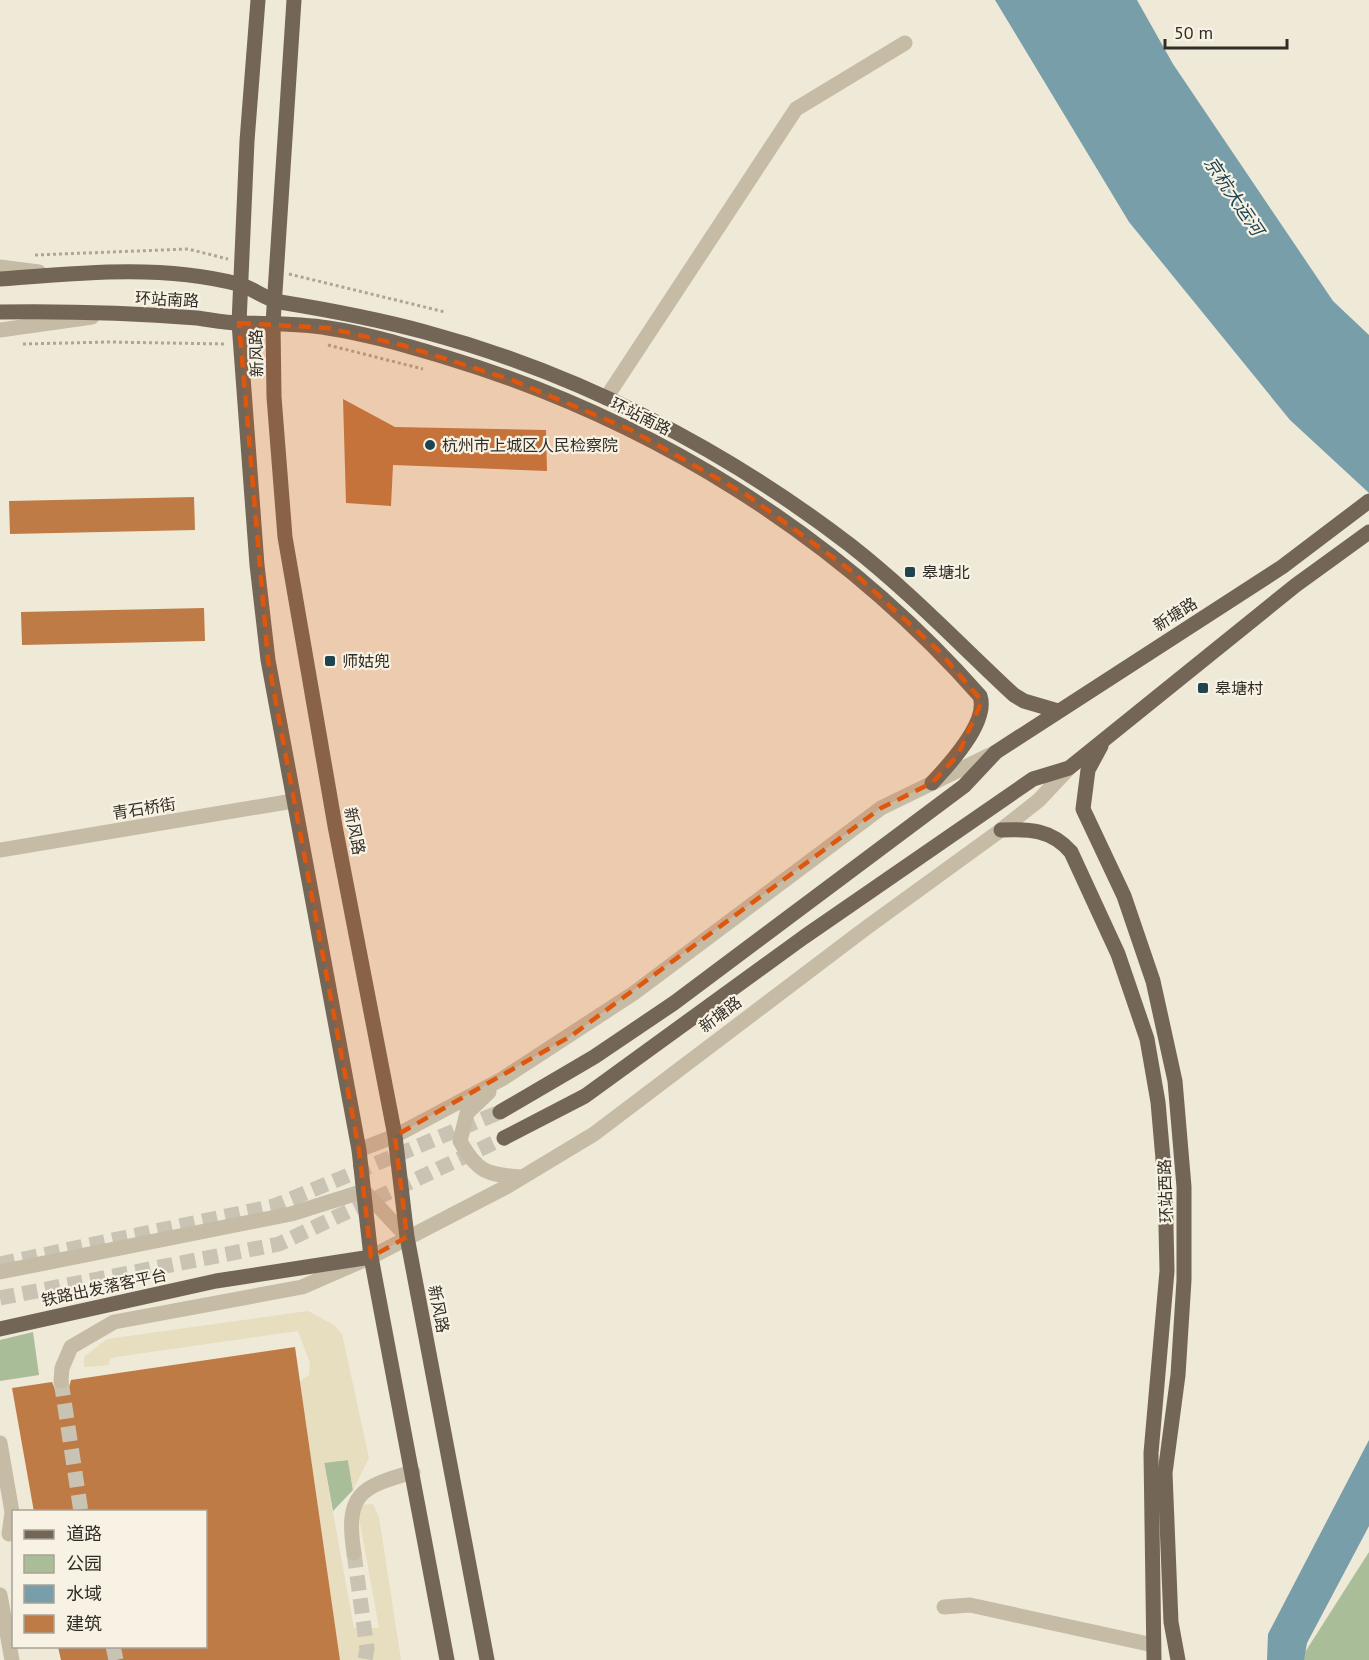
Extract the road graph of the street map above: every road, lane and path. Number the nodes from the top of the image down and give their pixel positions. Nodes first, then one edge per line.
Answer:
1 (258, 0) edge
2 (294, 0) edge
3 (906, 43) dead end
4 (0, 267) edge
5 (99, 272) junction
6 (0, 279) edge
7 (240, 284) junction
8 (275, 301) junction
9 (0, 312) edge
10 (111, 314) junction
11 (239, 323) junction
12 (273, 323) junction
13 (0, 330) edge
14 (22, 344) dead end
15 (241, 344) junction
16 (322, 344) dead end
17 (423, 369) dead end
18 (606, 398) junction
19 (1369, 501) edge
20 (1369, 532) edge
21 (1058, 711) junction
22 (1104, 740) junction
23 (996, 752) junction
24 (1069, 768) junction
25 (932, 783) junction
26 (293, 801) junction
27 (1001, 830) junction
28 (0, 850) edge
29 (502, 1080) junction
30 (500, 1112) tunnel mouth
31 (395, 1136) junction
32 (504, 1138) tunnel mouth
33 (359, 1150) junction
34 (522, 1177) junction
35 (364, 1191) junction
36 (407, 1237) junction
37 (371, 1257) junction
38 (0, 1272) edge
39 (0, 1329) edge
40 (61, 1381) tunnel mouth
41 (0, 1443) edge
42 (413, 1472) junction
43 (7, 1536) edge
44 (354, 1553) tunnel mouth
45 (0, 1595) edge
46 (944, 1607) dead end
47 (1154, 1652) edge
48 (12, 1660) edge
49 (447, 1660) edge
50 (487, 1660) edge
51 (1178, 1660) edge

1 - 7 main road, 新风路
2 - 8 main road, 新风路
3 - 18 street
4 - 5 street, 环站南路
5 - 6 main road, 环站南路
5 - 7 main road, 环站南路
7 - 8 main road, 环站南路
7 - 11 main road, 新风路
8 - 12 main road, 新风路
8 - 18 main road, 环站南路
9 - 10 main road, 环站南路
10 - 11 main road, 环站南路
10 - 13 street, 环站南路
11 - 12 main road, 环站南路
11 - 15 main road, 新风路
12 - 25 main road, 环站南路
12 - 31 main road, 新风路
14 - 15 path
15 - 26 main road, 新风路
16 - 17 path
18 - 21 main road, 环站南路
19 - 21 main road, 新塘路
20 - 22 main road, 新塘路
21 - 23 main road, 新塘路
22 - 24 main road, 新塘路
22 - 51 main road, 环站西路
23 - 25 street, 新塘路
23 - 30 main road, 新塘路
24 - 27 street, 新塘路
24 - 32 main road, 新塘路
25 - 29 street, 新塘路
26 - 28 street, 青石桥街
26 - 33 main road, 新风路
27 - 34 street, 新塘路
27 - 47 main road, 环站西路
29 - 31 street, 新塘路
29 - 34 street
31 - 33 street, 新塘路
31 - 36 main road, 新风路
33 - 35 main road, 新风路
34 - 36 street, 新塘路
35 - 36 street
35 - 37 main road, 新风路
35 - 38 street
36 - 37 street, 新塘路
36 - 50 main road, 新风路
37 - 39 main road, 铁路出发落客平台
37 - 40 street, 新塘路
37 - 42 main road, 新风路
41 - 43 street
42 - 44 street
42 - 49 main road, 新风路
45 - 48 street
46 - 47 street

